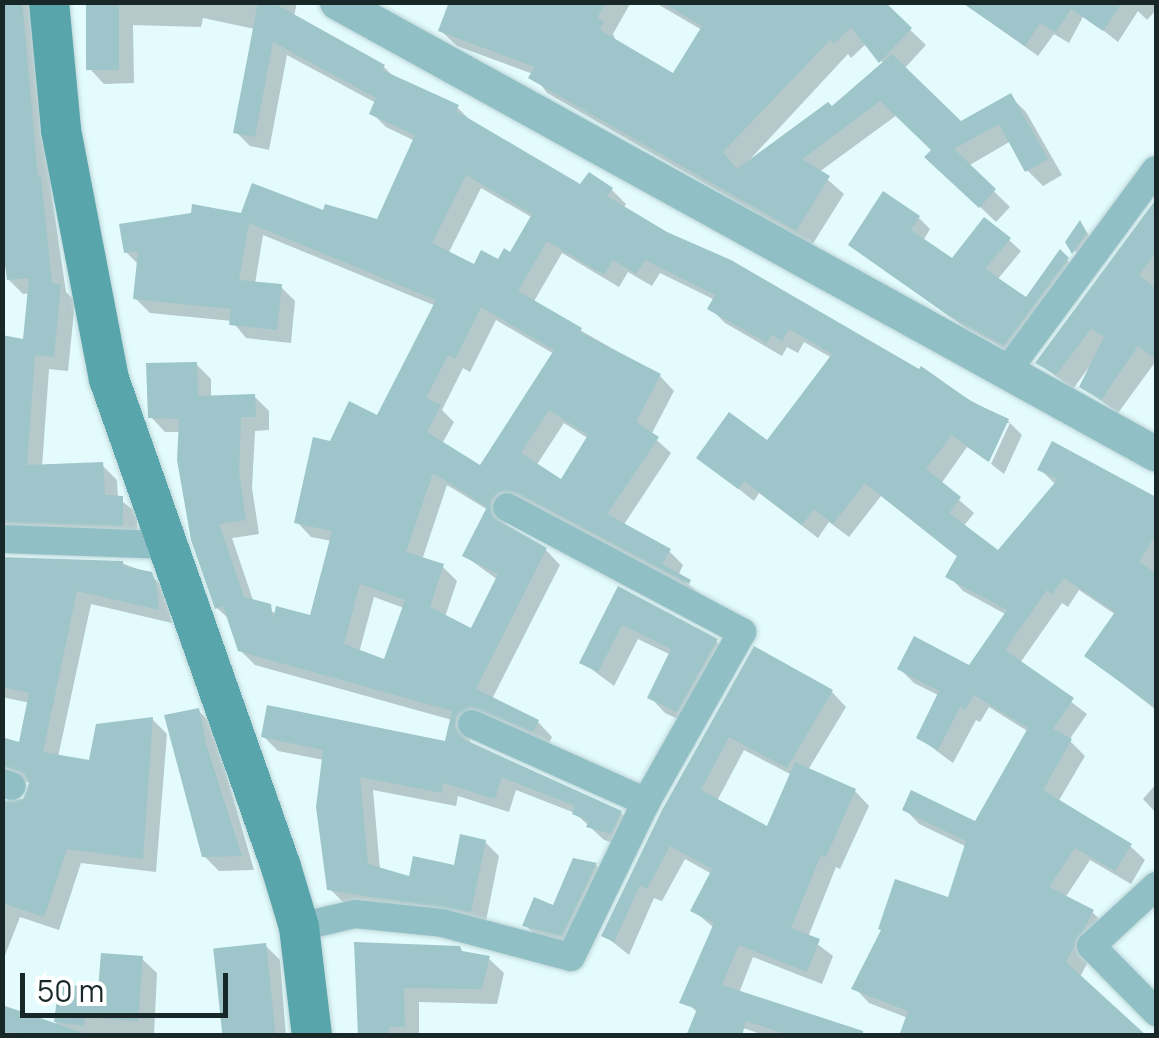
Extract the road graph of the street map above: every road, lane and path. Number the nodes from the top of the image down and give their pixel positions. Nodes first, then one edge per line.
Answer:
1 (49, 2) edge
2 (340, 3) edge
3 (1156, 170) edge
4 (1007, 372) junction
5 (1156, 454) edge
6 (507, 507) dead end
7 (2, 539) edge
8 (168, 545) junction
9 (472, 724) dead end
10 (646, 802) junction
11 (1156, 886) edge
12 (299, 927) junction
13 (1156, 1012) edge
14 (312, 1036) edge

1 - 8 main road
2 - 4 street
3 - 4 street
4 - 5 street
6 - 10 street
7 - 8 street
8 - 12 main road
9 - 10 street
10 - 12 street
11 - 13 street
12 - 14 main road

